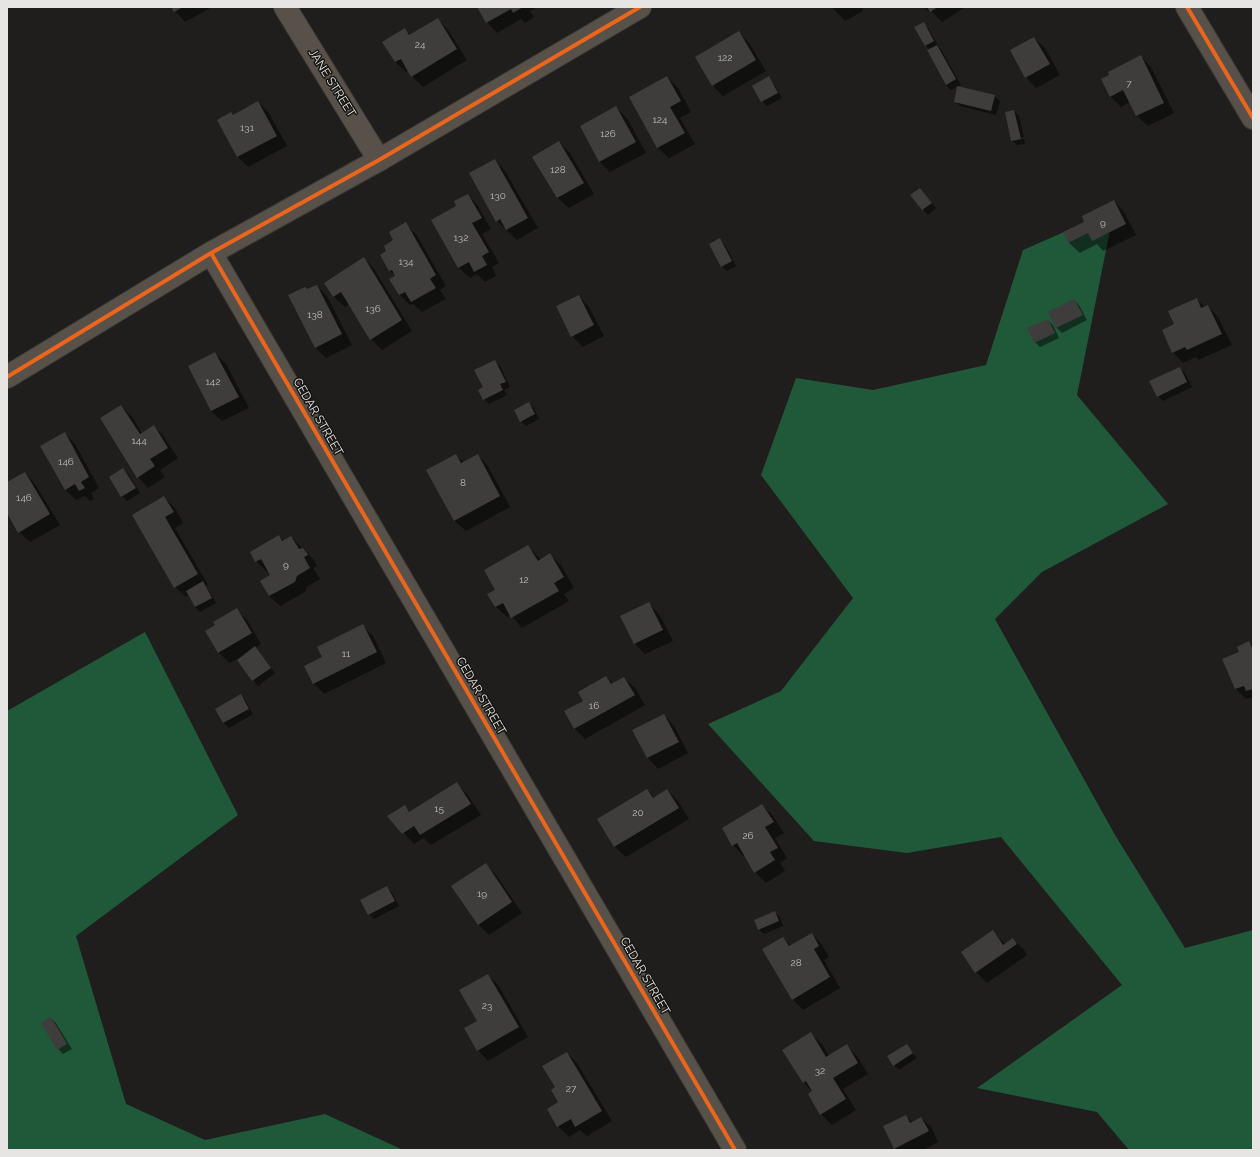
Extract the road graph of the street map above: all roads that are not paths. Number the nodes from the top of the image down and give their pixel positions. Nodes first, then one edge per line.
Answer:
1 (285, 7) edge
2 (1187, 7) edge
3 (629, 10) edge
4 (1253, 118) edge
5 (379, 160) junction
6 (211, 253) junction
7 (7, 377) edge
8 (735, 1150) edge

1 - 5 street, JANE STREET
2 - 4 street
3 - 5 street
5 - 6 street
6 - 7 street
6 - 8 street, CEDAR STREET

